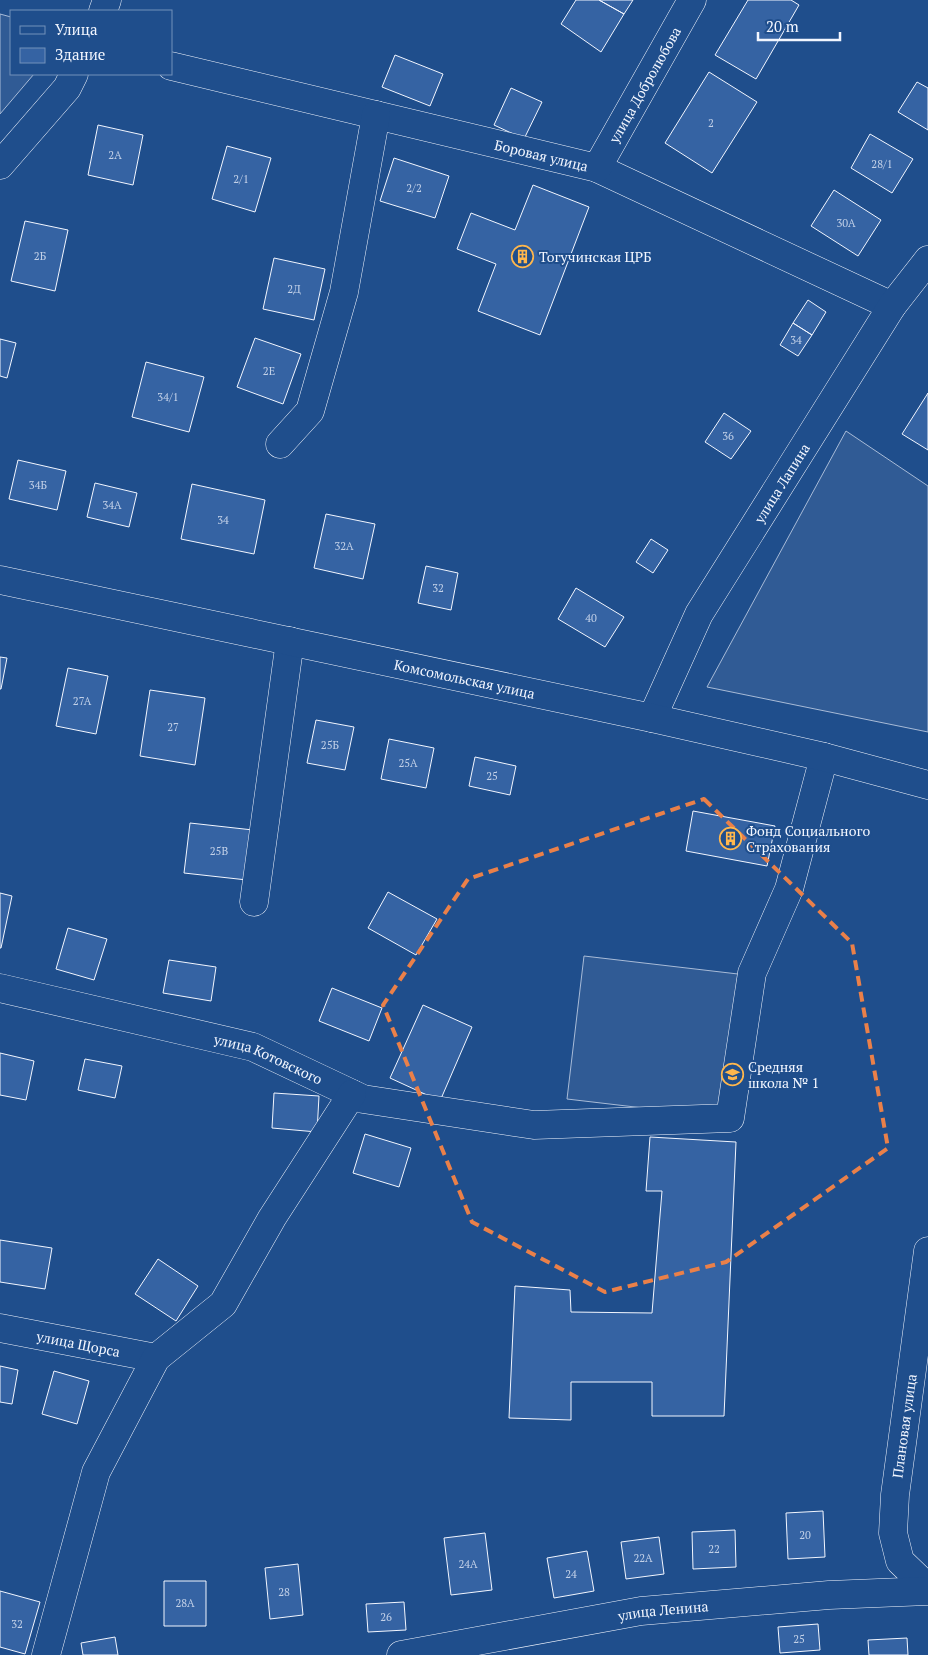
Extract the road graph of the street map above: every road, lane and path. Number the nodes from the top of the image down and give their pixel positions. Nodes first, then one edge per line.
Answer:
1 (692, 0) edge
2 (172, 66) edge
3 (74, 75) edge
4 (376, 115) junction
5 (3, 158) edge
6 (597, 168) junction
7 (927, 262) edge
8 (892, 306) junction
9 (280, 444) dead end
10 (0, 580) edge
11 (290, 641) junction
12 (652, 718) junction
13 (824, 757) junction
14 (928, 785) edge
15 (254, 902) dead end
16 (0, 988) edge
17 (352, 1094) junction
18 (928, 1251) edge
19 (0, 1328) edge
20 (156, 1358) junction
21 (928, 1589) edge
22 (46, 1655) edge
23 (401, 1655) edge

1 - 6 street, улица Добролюбова
2 - 4 street, Боровая улица
3 - 5 street
4 - 6 street, Боровая улица
4 - 9 street
6 - 8 street, Боровая улица
7 - 8 street, улица Лапина
8 - 12 street, улица Лапина
10 - 11 street, Комсомольская улица
11 - 12 street, Комсомольская улица
11 - 15 street
12 - 13 street, Комсомольская улица
13 - 14 street, Комсомольская улица
13 - 17 street, улица Котовского
16 - 17 street, улица Котовского
17 - 20 street
18 - 21 street, Плановая улица
19 - 20 street, улица Щорса
20 - 22 street
21 - 23 street, улица Ленина

